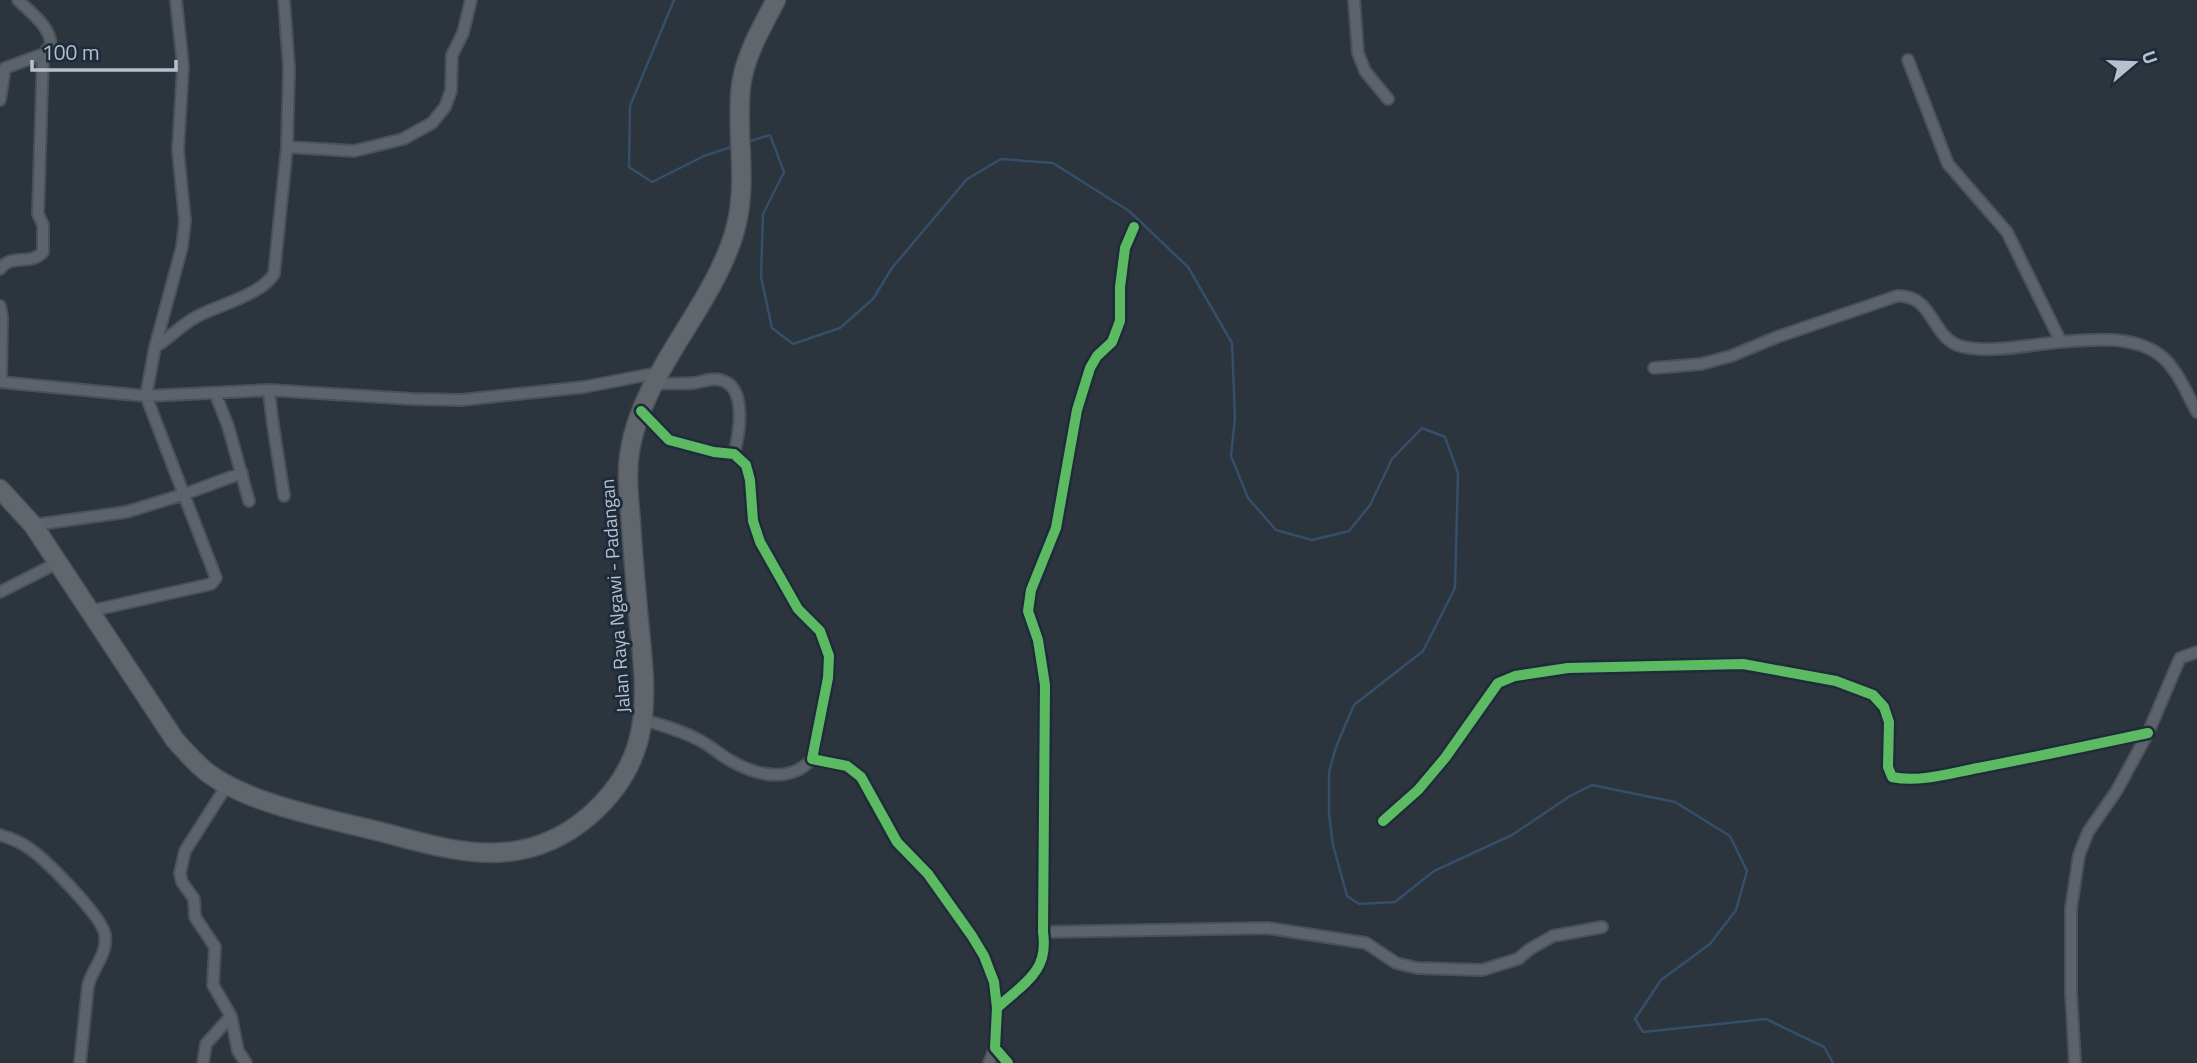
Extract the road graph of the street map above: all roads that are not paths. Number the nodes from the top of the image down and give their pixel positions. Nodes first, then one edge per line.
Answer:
1 (19, 0) edge
2 (176, 0) edge
3 (284, 0) edge
4 (471, 0) edge
5 (776, 0) edge
6 (1354, 0) edge
7 (43, 54) junction
8 (1908, 60) dead end
9 (1388, 99) dead end
10 (0, 100) edge
11 (287, 147) junction
12 (1134, 227) dead end
13 (0, 269) edge
14 (0, 306) edge
15 (2061, 342) junction
16 (155, 347) junction
17 (1654, 368) dead end
18 (658, 378) junction
19 (1, 382) edge
20 (269, 390) junction
21 (215, 393) junction
22 (146, 396) junction
23 (641, 411) junction
24 (2197, 412) edge
25 (734, 454) junction
26 (242, 473) junction
27 (0, 489) edge
28 (182, 495) junction
29 (284, 496) dead end
30 (249, 501) dead end
31 (33, 525) junction
32 (57, 563) junction
33 (0, 592) edge
34 (90, 611) junction
35 (2197, 652) edge
36 (644, 720) junction
37 (2148, 733) junction
38 (812, 759) junction
39 (227, 785) junction
40 (1383, 821) dead end
41 (0, 835) edge
42 (1602, 927) dead end
43 (1043, 932) junction
44 (997, 1008) junction
45 (232, 1016) junction
46 (995, 1048) junction
47 (80, 1063) edge
48 (203, 1063) edge
49 (246, 1063) edge
50 (989, 1063) edge
51 (1008, 1063) edge
52 (2075, 1063) edge

1 - 7 street
2 - 16 street
3 - 11 street
4 - 11 street
5 - 18 highway, Jalan Raya Ngawi - Padangan
6 - 9 street
7 - 10 street
7 - 13 street
8 - 15 street
11 - 16 street
12 - 43 street
14 - 19 street
15 - 17 street
15 - 24 street
16 - 22 street
18 - 20 street
18 - 23 highway, Jalan Raya Ngawi - Padangan
18 - 25 street
19 - 22 street
20 - 21 street
20 - 29 street
21 - 22 street
21 - 26 street
22 - 28 street
23 - 25 street
23 - 36 highway, Jalan Raya Ngawi - Padangan
25 - 38 street
26 - 28 street
26 - 30 street
27 - 31 highway, Jalan Raya Ngawi - Padangan
28 - 31 street
28 - 34 street
31 - 32 highway, Jalan Raya Ngawi - Padangan
32 - 33 street
32 - 34 highway, Jalan Raya Ngawi - Padangan
34 - 39 highway, Jalan Raya Ngawi - Padangan
35 - 37 street
36 - 38 street
36 - 39 highway, Jalan Raya Ngawi - Padangan
37 - 40 street
37 - 52 street
38 - 44 street
39 - 45 street
41 - 47 street
42 - 43 street
43 - 44 street
44 - 46 street
45 - 48 street
45 - 49 street
46 - 50 street
46 - 51 street

